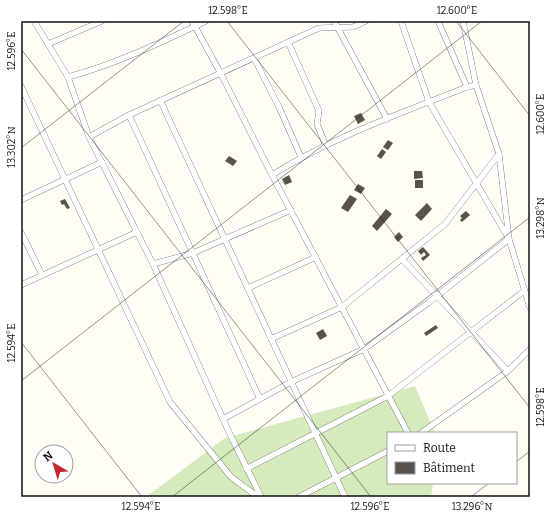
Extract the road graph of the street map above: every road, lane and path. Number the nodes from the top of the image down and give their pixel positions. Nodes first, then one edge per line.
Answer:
1 (34, 21) edge
2 (102, 21) edge
3 (206, 21) edge
4 (366, 21) edge
5 (401, 21) edge
6 (438, 21) edge
7 (463, 21) edge
8 (193, 24) edge
9 (336, 24) edge
10 (288, 42) junction
11 (48, 44) junction
12 (254, 58) junction
13 (222, 74) junction
14 (68, 77) junction
15 (21, 86) edge
16 (476, 86) junction
17 (467, 87) junction
18 (160, 100) junction
19 (429, 102) junction
20 (129, 115) junction
21 (387, 119) junction
22 (89, 137) junction
23 (326, 146) junction
24 (499, 154) junction
25 (301, 157) junction
26 (102, 162) junction
27 (272, 175) junction
28 (65, 179) junction
29 (475, 184) junction
30 (21, 200) edge
31 (290, 210) junction
32 (21, 232) edge
33 (137, 232) junction
34 (225, 239) junction
35 (509, 239) junction
36 (98, 250) junction
37 (193, 253) junction
38 (316, 258) junction
39 (402, 259) junction
40 (153, 264) junction
41 (42, 275) junction
42 (21, 285) edge
43 (248, 288) junction
44 (524, 291) junction
45 (437, 296) junction
46 (342, 307) junction
47 (530, 308) edge
48 (471, 332) junction
49 (271, 339) junction
50 (364, 349) junction
51 (530, 349) edge
52 (508, 372) junction
53 (291, 382) junction
54 (388, 396) junction
55 (260, 399) junction
56 (223, 419) junction
57 (407, 432) edge
58 (421, 432) edge
59 (314, 434) junction
60 (387, 452) edge
61 (246, 469) junction
62 (335, 478) junction
63 (259, 497) edge
64 (299, 497) edge
65 (345, 497) edge

1 - 11 street
2 - 11 street
3 - 8 street
4 - 9 street
5 - 19 street
6 - 17 street
7 - 16 street
8 - 13 street
8 - 14 street
9 - 10 street
9 - 21 street
10 - 12 street
10 - 23 street
11 - 14 street
12 - 13 street
12 - 25 street
13 - 18 street
13 - 27 street
14 - 22 street
15 - 28 street
16 - 17 street
16 - 24 street
17 - 19 street
18 - 20 street
18 - 34 street
19 - 21 street
19 - 29 street
20 - 22 street
20 - 37 street
21 - 23 street
22 - 26 street
23 - 25 street
24 - 29 street
24 - 35 street
25 - 27 street
26 - 28 street
26 - 33 street
27 - 31 street
28 - 30 street
28 - 36 street
29 - 35 street
29 - 39 street
31 - 34 street
31 - 38 street
32 - 41 street
33 - 36 street
33 - 40 street
34 - 37 street
34 - 43 street
35 - 44 street
35 - 45 street
36 - 41 street
36 - 63 street
37 - 40 street
37 - 55 street
38 - 43 street
38 - 46 street
39 - 45 street
39 - 46 street
40 - 56 street
41 - 42 street
43 - 49 street
44 - 47 street
44 - 48 street
45 - 48 street
45 - 50 street
46 - 49 street
46 - 50 street
48 - 52 street
48 - 54 street
49 - 53 street
50 - 53 street
50 - 54 street
51 - 52 street
52 - 58 street
53 - 55 street
53 - 59 street
54 - 57 street
54 - 59 street
55 - 56 street
56 - 61 street
59 - 61 street
59 - 62 street
60 - 62 street
61 - 63 street
62 - 64 street
62 - 65 street

